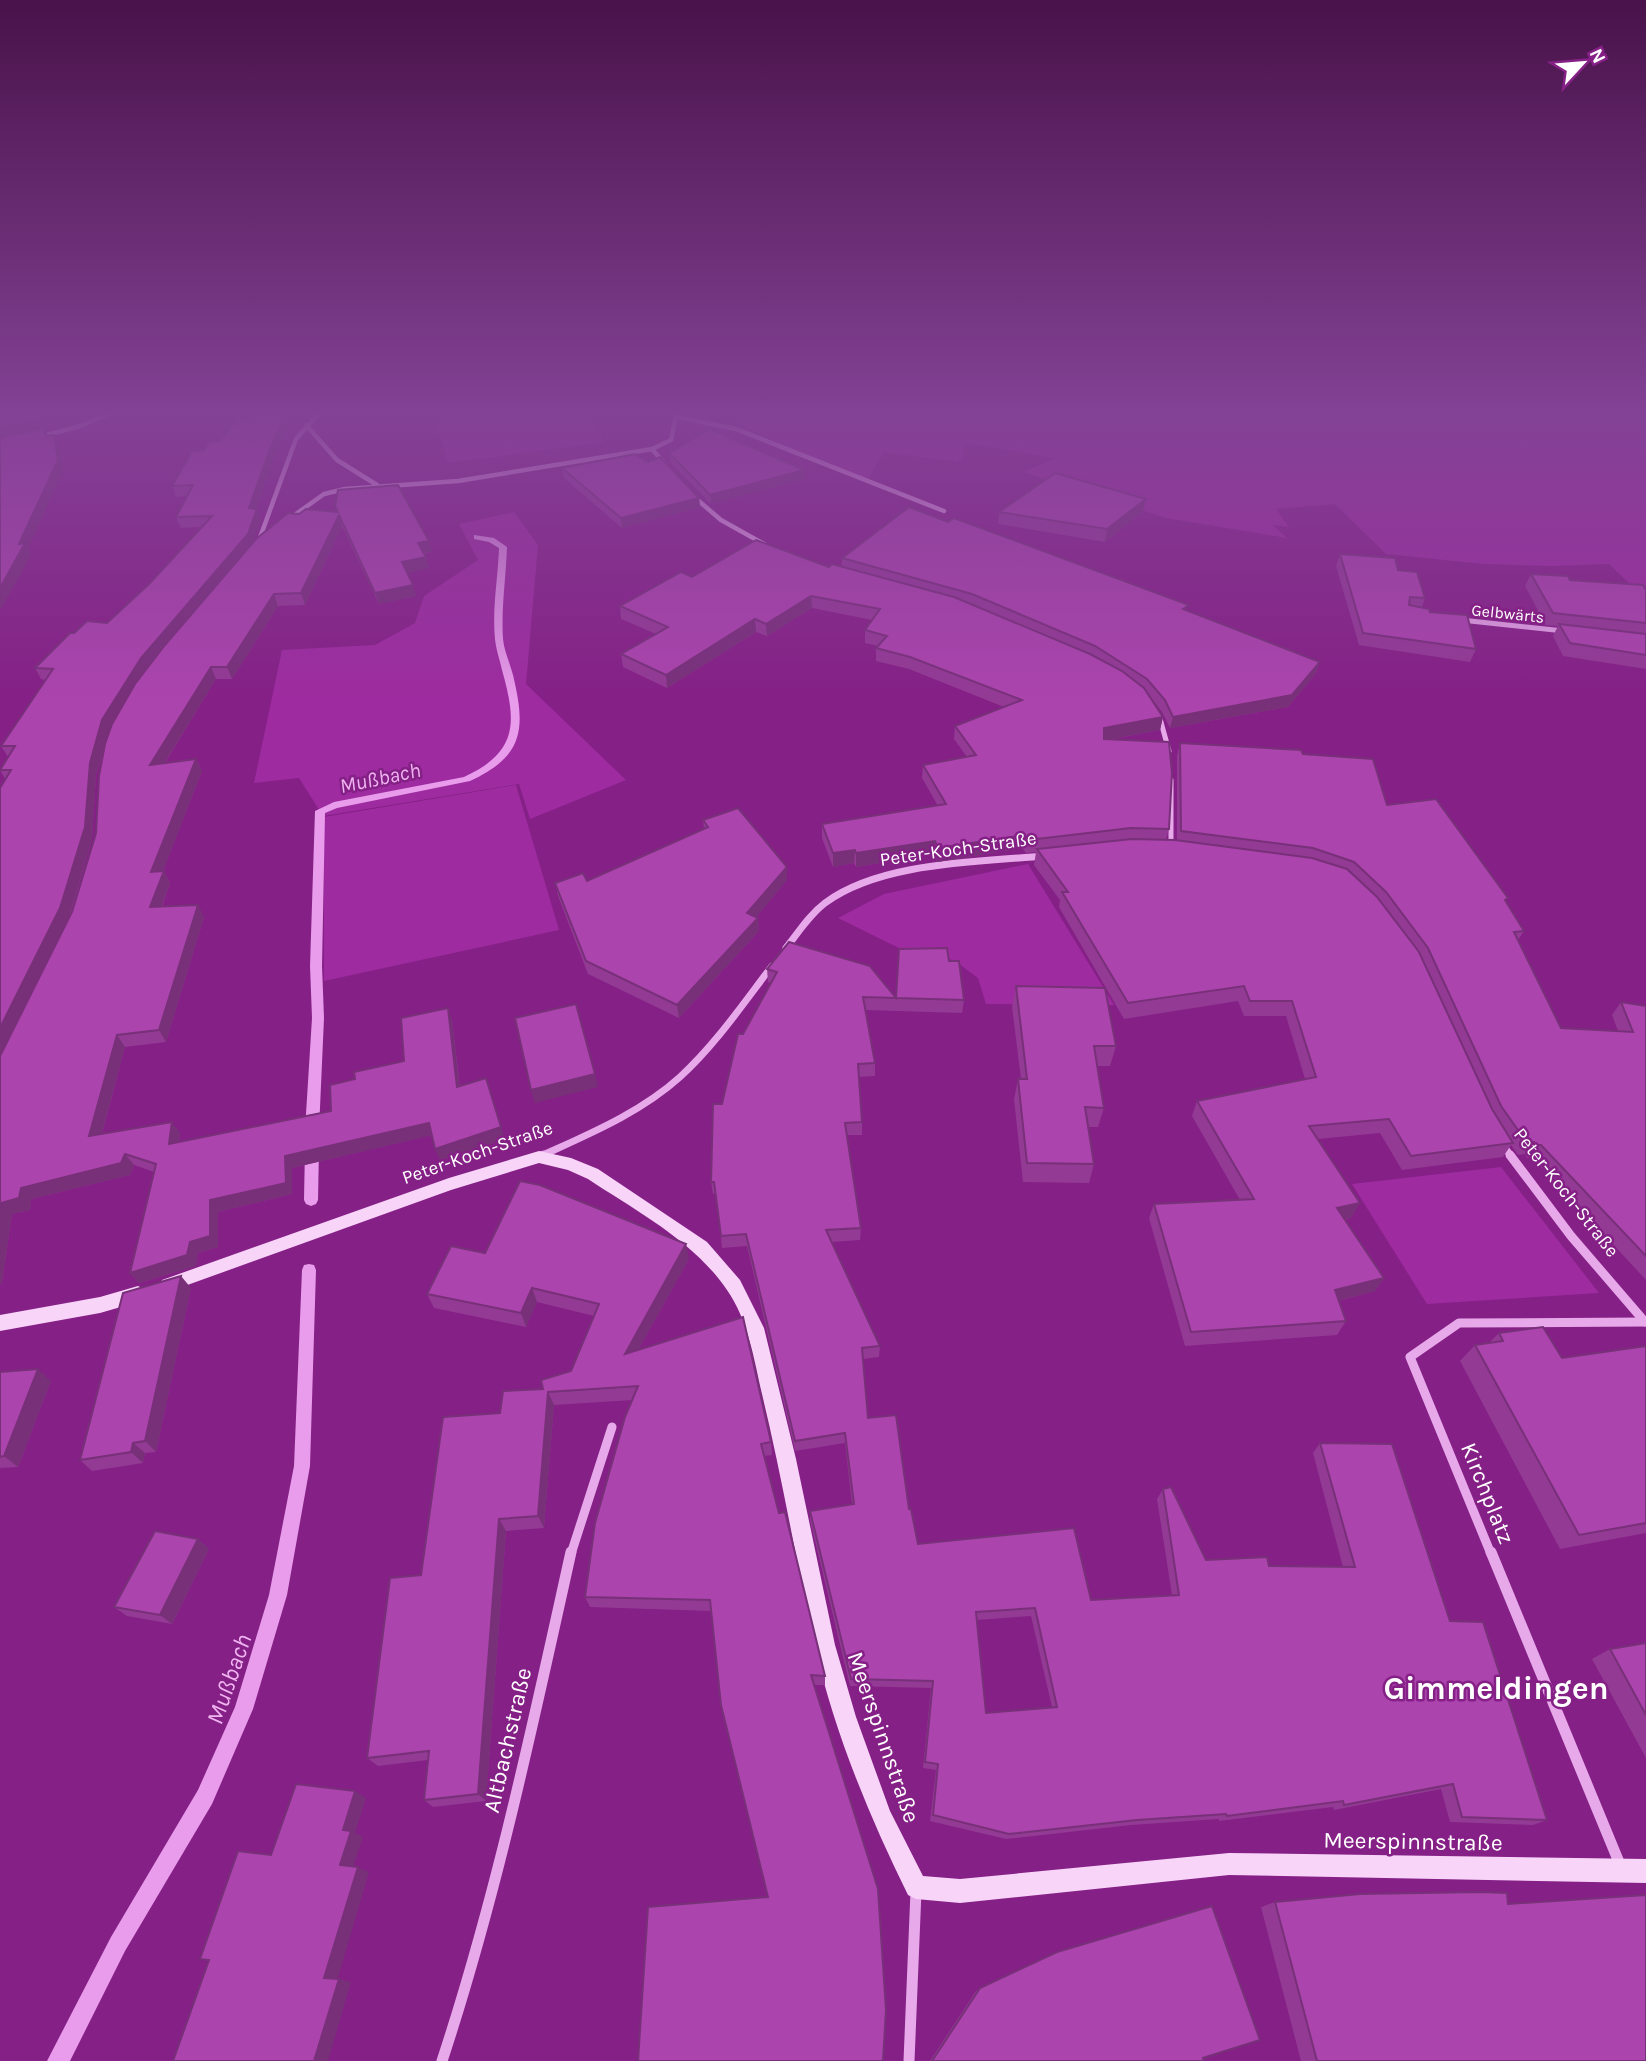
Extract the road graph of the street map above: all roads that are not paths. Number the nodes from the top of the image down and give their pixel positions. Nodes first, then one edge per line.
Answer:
1 (271, 506) edge
2 (304, 506) edge
3 (706, 506) edge
4 (932, 506) edge
5 (944, 511) dead end
6 (286, 521) edge
7 (266, 538) edge
8 (765, 545) edge
9 (1448, 618) edge
10 (1565, 632) edge
11 (1152, 706) edge
12 (1170, 757) edge
13 (1170, 770) edge
14 (1160, 849) edge
15 (1171, 849) junction
16 (1184, 851) edge
17 (1049, 856) edge
18 (1500, 1141) edge
19 (539, 1157) junction
20 (1646, 1322) edge
21 (0, 1323) edge
22 (611, 1427) dead end
23 (1634, 1871) edge
24 (916, 1887) junction
25 (442, 2061) edge
26 (909, 2061) edge

1 - 7 street
2 - 6 street
3 - 8 street
4 - 5 street
9 - 10 street, Gelbwärts
11 - 12 street
13 - 15 street
14 - 15 street
15 - 16 street
17 - 19 street, Peter-Koch-Straße
18 - 20 street, Peter-Koch-Straße
19 - 21 street, Peter-Koch-Straße
19 - 24 street, Meerspinnstraße
20 - 23 street, Kirchplatz
22 - 25 street, Altbachstraße
23 - 24 street, Meerspinnstraße
24 - 26 street

